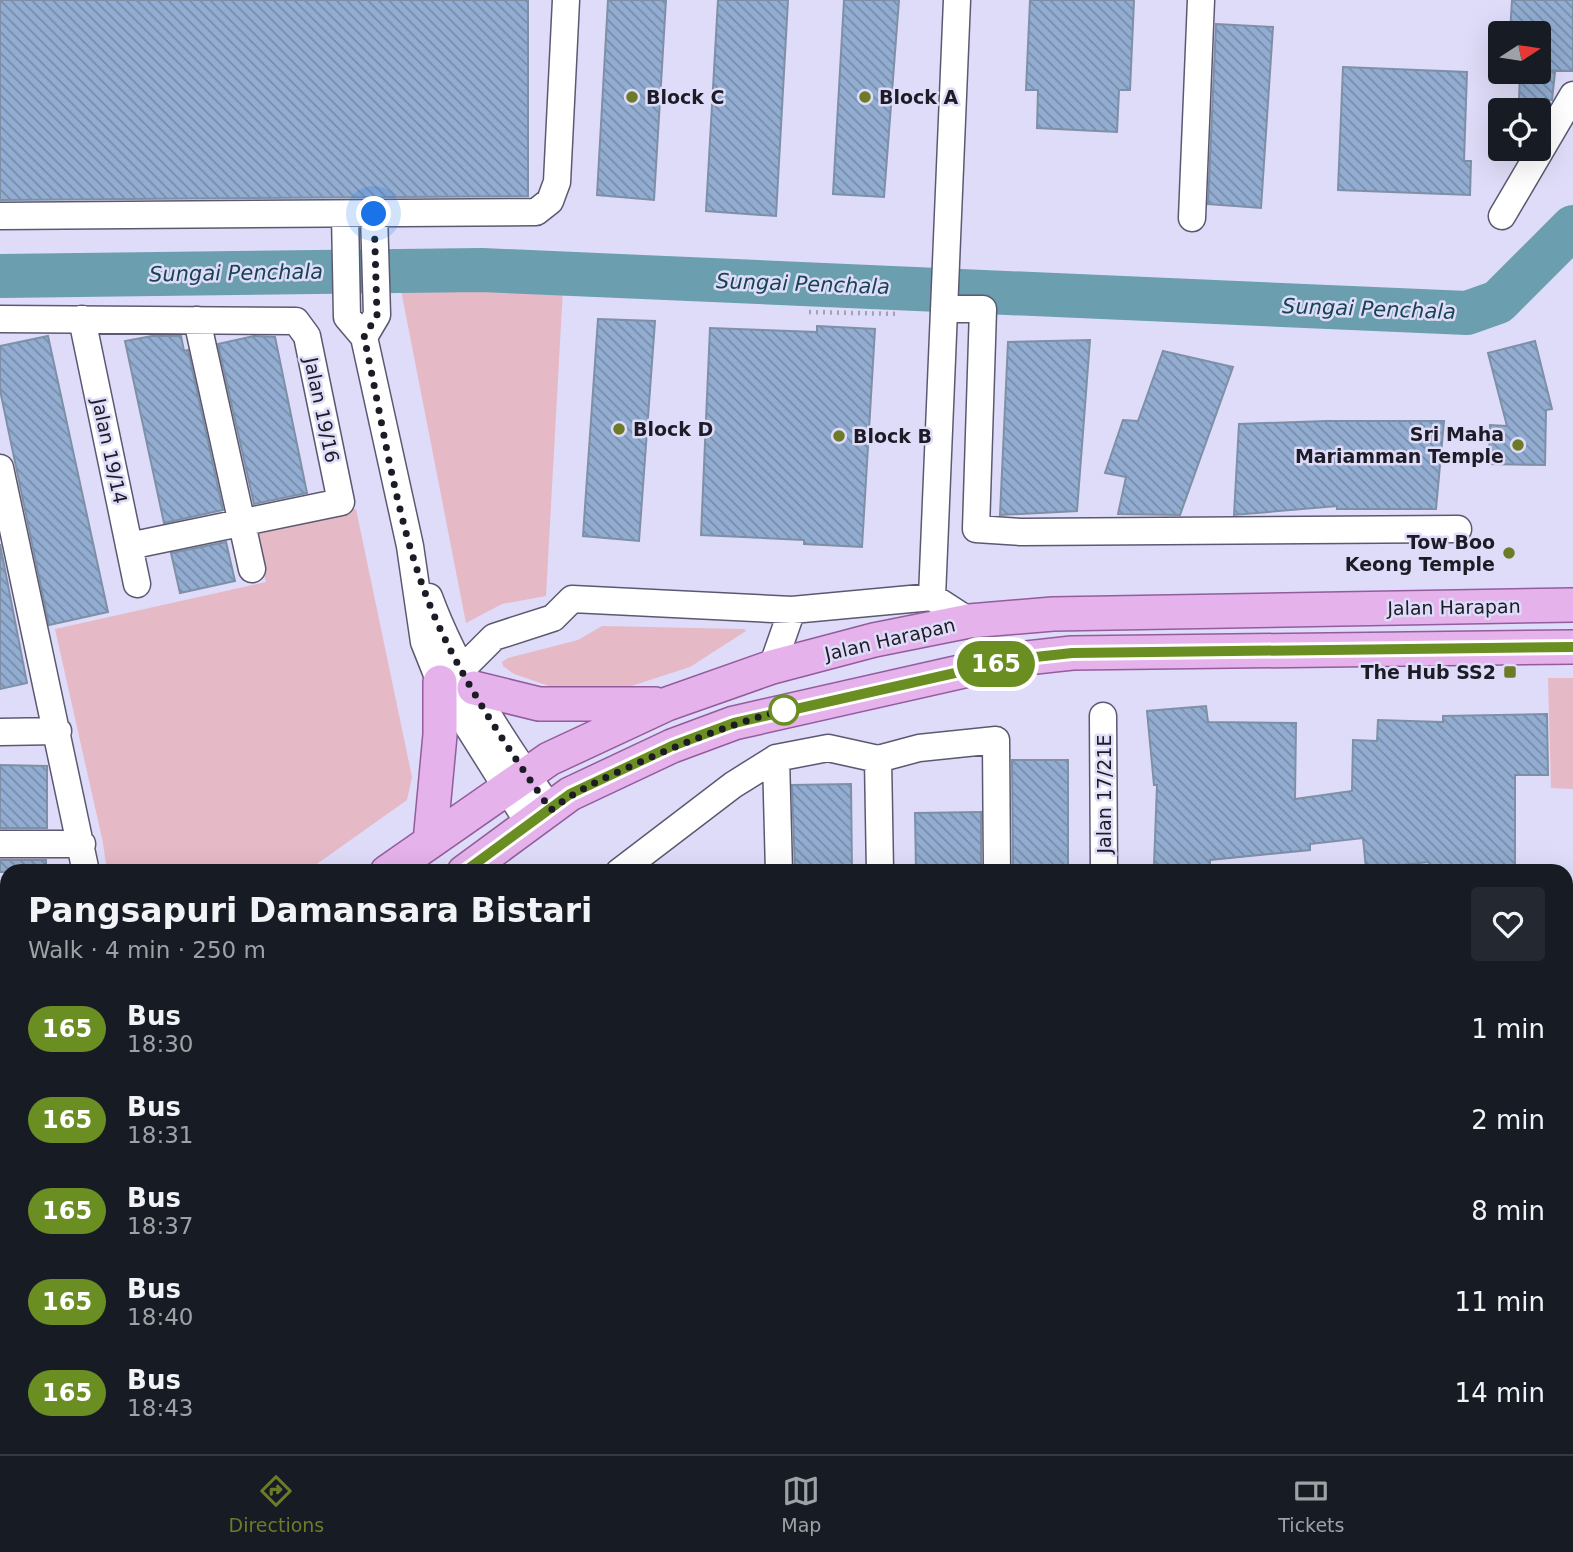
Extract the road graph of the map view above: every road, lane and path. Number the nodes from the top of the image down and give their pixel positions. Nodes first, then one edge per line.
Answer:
1 (566, 0) edge
2 (957, 0) edge
3 (1201, 0) edge
4 (1573, 95) edge
5 (0, 216) edge
6 (1502, 216) dead end
7 (1192, 218) dead end
8 (345, 220) junction
9 (374, 220) junction
10 (944, 309) junction
11 (809, 312) dead end
12 (900, 314) dead end
13 (0, 319) edge
14 (82, 319) junction
15 (197, 320) junction
16 (371, 326) junction
17 (0, 468) edge
18 (242, 523) junction
19 (1458, 529) dead end
20 (129, 546) junction
21 (252, 569) dead end
22 (137, 584) dead end
23 (932, 597) junction
24 (1573, 605) edge
25 (792, 610) junction
26 (969, 621) junction
27 (1573, 647) edge
28 (772, 667) junction
29 (459, 680) junction
30 (667, 704) junction
31 (1103, 716) dead end
32 (58, 731) junction
33 (0, 732) edge
34 (776, 758) junction
35 (878, 759) junction
36 (517, 782) junction
37 (541, 817) junction
38 (430, 842) junction
39 (0, 844) edge
40 (82, 844) junction
41 (651, 862) edge
42 (85, 864) edge
43 (398, 864) edge
44 (475, 864) edge
45 (779, 864) edge
46 (880, 864) edge
47 (997, 864) edge
48 (1104, 864) edge

1 - 9 street
2 - 10 street
3 - 7 street
4 - 6 street
5 - 8 street
8 - 9 street
8 - 16 street
9 - 16 street
10 - 19 street
10 - 23 street
11 - 12 path
13 - 14 street
14 - 15 street
14 - 20 street, Jalan 19/14
15 - 18 street
15 - 18 street, Jalan 19/16
16 - 29 street
17 - 32 street
18 - 20 street
18 - 21 street
20 - 22 street, Jalan 19/14
23 - 25 street
23 - 26 street
24 - 26 main road, Jalan Harapan
25 - 28 street
25 - 29 street
26 - 28 main road, Jalan Harapan
27 - 37 main road
28 - 30 main road, Jalan Harapan
29 - 30 main road
29 - 36 street
29 - 38 main road
30 - 36 main road, Jalan Harapan
31 - 48 street, Jalan 17/21E
32 - 33 street
32 - 40 street
34 - 35 street
34 - 41 street
34 - 45 street
35 - 46 street
35 - 47 street
36 - 37 street
36 - 38 main road, Jalan Harapan
37 - 44 main road
38 - 43 main road, Jalan Harapan
39 - 40 street
40 - 42 street

